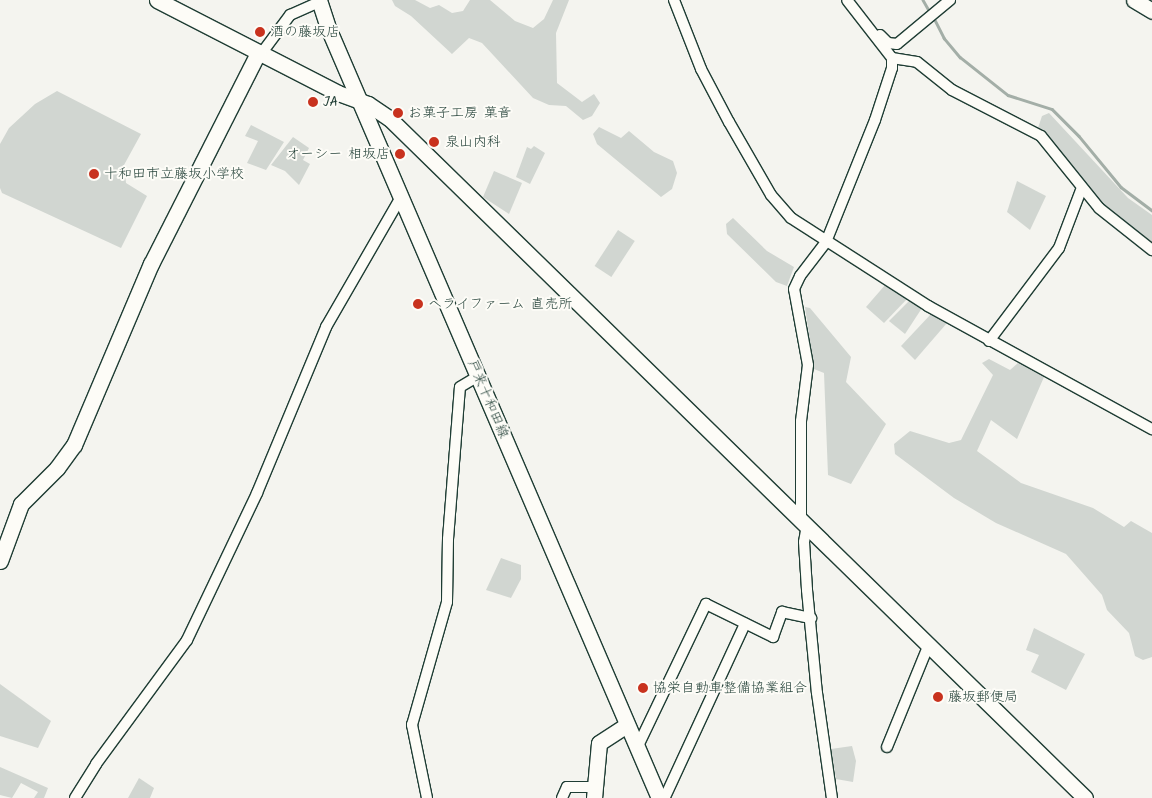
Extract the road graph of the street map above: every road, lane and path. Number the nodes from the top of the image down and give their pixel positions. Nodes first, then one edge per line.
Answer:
1 (157, 0) edge
2 (674, 0) edge
3 (950, 0) edge
4 (1134, 0) edge
5 (319, 1) edge
6 (851, 3) edge
7 (1152, 11) edge
8 (871, 30) junction
9 (260, 54) junction
10 (892, 58) junction
11 (358, 99) junction
12 (1081, 190) junction
13 (401, 197) junction
14 (826, 242) junction
15 (1152, 250) edge
16 (989, 341) junction
17 (478, 376) junction
18 (1152, 429) edge
19 (804, 522) junction
20 (0, 561) edge
21 (811, 618) junction
22 (745, 624) junction
23 (929, 644) junction
24 (627, 725) junction
25 (637, 748) junction
26 (887, 748) dead end
27 (594, 792) edge
28 (1079, 796) edge
29 (75, 798) edge
30 (427, 798) edge
31 (562, 798) edge
32 (660, 798) edge
33 (832, 798) edge

1 - 9 street
2 - 14 street
3 - 8 street
4 - 7 street
5 - 9 street
5 - 11 street, 戸来十和田線
6 - 8 street
8 - 10 street
9 - 11 street
9 - 20 street
10 - 12 street
10 - 14 street
11 - 13 street, 戸来十和田線
11 - 19 street
12 - 15 street
12 - 16 street
13 - 17 street, 戸来十和田線
13 - 29 street
14 - 16 street
14 - 19 street
16 - 18 street
17 - 24 street, 戸来十和田線
17 - 30 street
19 - 21 street
19 - 23 street
21 - 22 street
21 - 33 street
22 - 25 street
22 - 32 street
23 - 26 street
23 - 28 street
24 - 25 street, 戸来十和田線
24 - 27 street
25 - 32 street, 戸来十和田線
27 - 31 street

